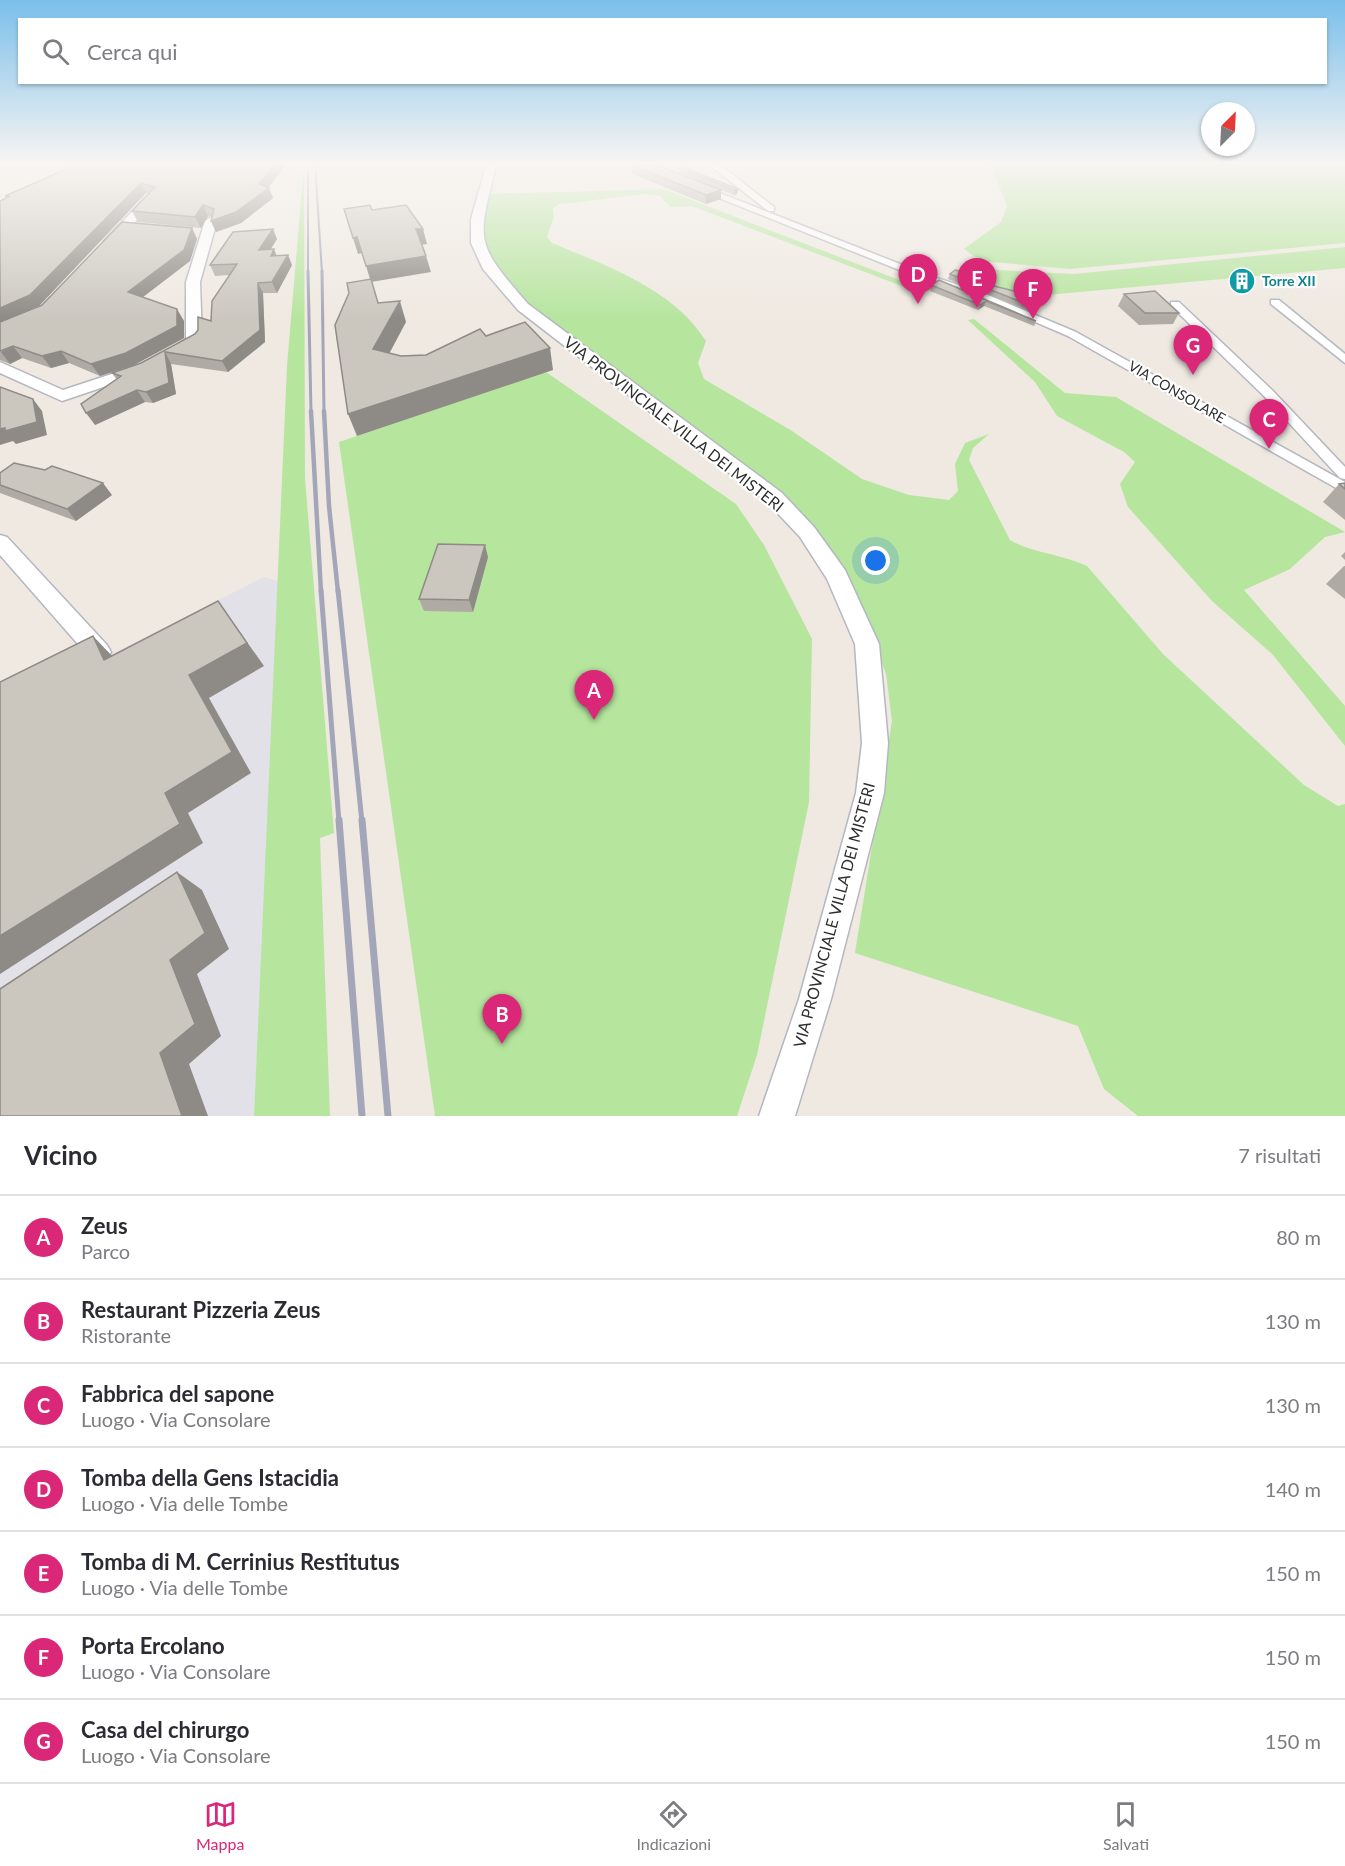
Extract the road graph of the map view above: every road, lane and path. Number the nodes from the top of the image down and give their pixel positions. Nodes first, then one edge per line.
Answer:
1 (139, 215) edge
2 (478, 215) edge
3 (770, 215) edge
4 (781, 215) edge
5 (793, 224) junction
6 (204, 229) dead end
7 (100, 252) edge
8 (1275, 302) dead end
9 (1175, 304) dead end
10 (1345, 360) edge
11 (0, 367) edge
12 (1345, 475) edge
13 (1345, 488) edge
14 (0, 542) edge
15 (99, 652) edge
16 (777, 1116) edge

1 - 7 street
2 - 16 street, VIA PROVINCIALE VILLA DEI MISTERI
3 - 5 street
4 - 5 street
5 - 13 street, VIA CONSOLARE
6 - 11 street
8 - 10 street
9 - 12 street
14 - 15 street

